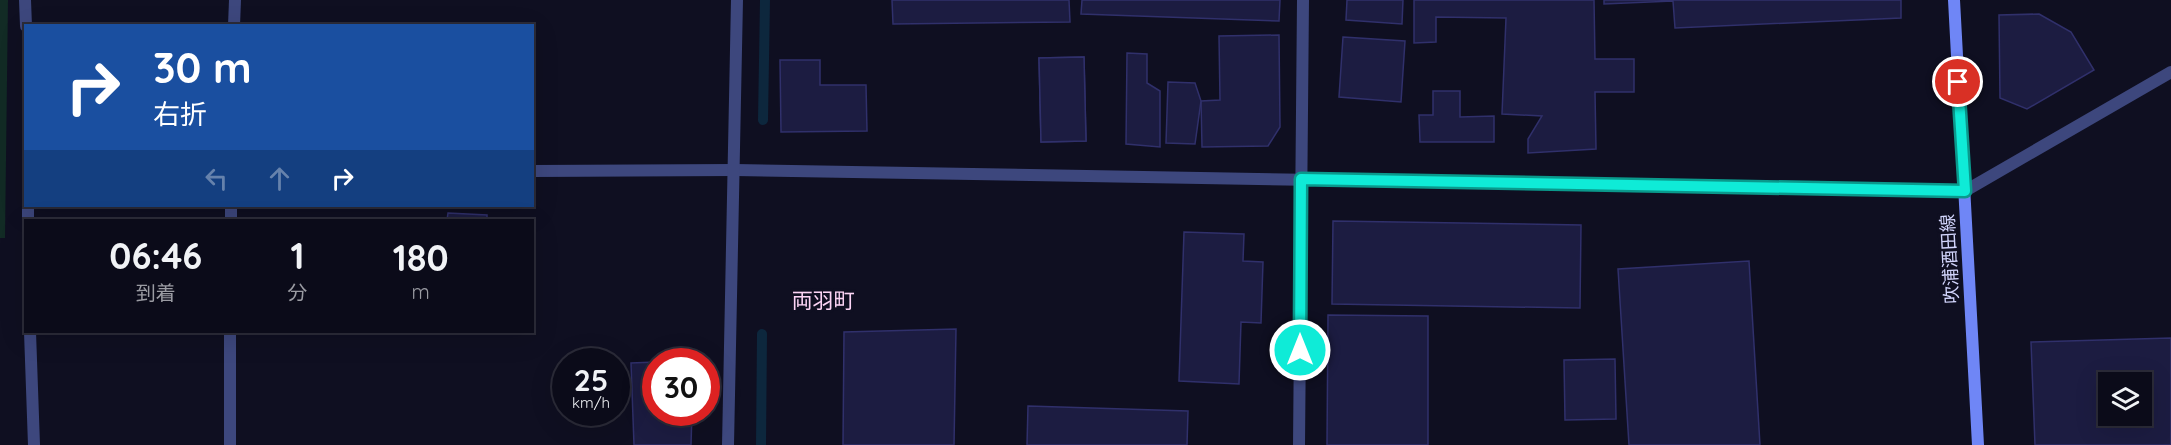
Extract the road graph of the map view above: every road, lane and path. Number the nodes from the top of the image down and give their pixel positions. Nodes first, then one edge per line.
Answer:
1 (25, 0) edge
2 (235, 0) edge
3 (737, 0) edge
4 (1303, 0) edge
5 (1954, 0) edge
6 (26, 24) edge
7 (234, 24) edge
8 (2171, 72) edge
9 (735, 170) junction
10 (534, 171) edge
11 (1301, 179) junction
12 (1965, 191) junction
13 (30, 333) edge
14 (230, 333) edge
15 (34, 445) edge
16 (230, 445) edge
17 (728, 445) edge
18 (1299, 445) edge
19 (1978, 445) edge

1 - 6 street
2 - 7 street
3 - 9 street
4 - 11 street
5 - 12 main road, 吹浦酒田線
8 - 12 street
9 - 10 street
9 - 11 street
9 - 17 street
11 - 12 street
11 - 18 street
12 - 19 main road, 吹浦酒田線
13 - 15 street
14 - 16 street

